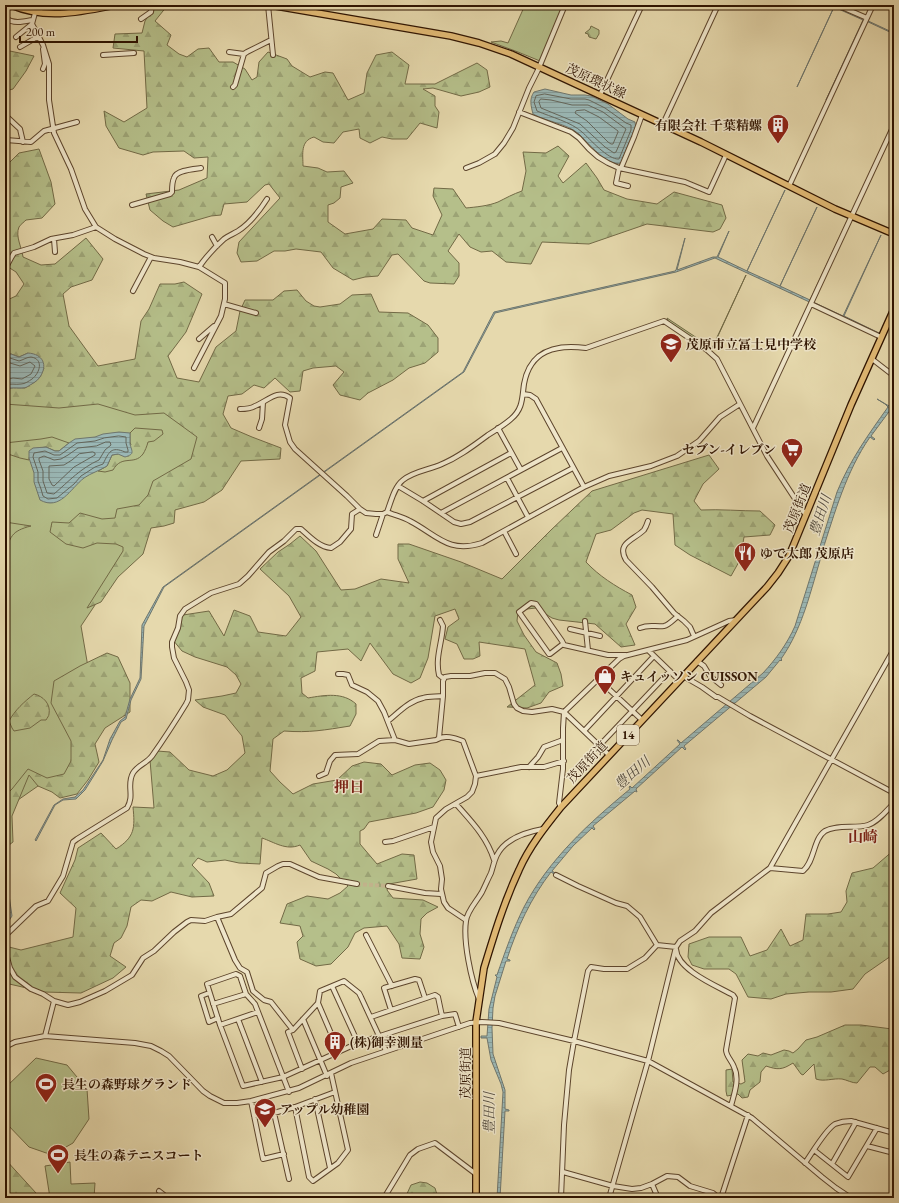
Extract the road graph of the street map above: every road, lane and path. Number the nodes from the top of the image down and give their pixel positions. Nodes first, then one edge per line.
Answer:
1 (11, 5) edge
2 (116, 5) edge
3 (152, 5) edge
4 (269, 5) edge
5 (565, 5) edge
6 (642, 5) edge
7 (718, 5) edge
8 (837, 5) edge
9 (873, 5) edge
10 (35, 12) junction
11 (5, 18) edge
12 (867, 18) junction
13 (141, 19) dead end
14 (32, 22) junction
15 (39, 36) junction
16 (16, 37) dead end
17 (271, 40) junction
18 (43, 45) junction
19 (20, 48) dead end
20 (229, 52) dead end
21 (134, 53) dead end
22 (244, 54) junction
23 (273, 55) dead end
24 (103, 56) dead end
25 (540, 66) junction
26 (42, 69) dead end
27 (233, 87) dead end
28 (600, 95) junction
29 (519, 112) junction
30 (5, 115) edge
31 (642, 115) junction
32 (77, 122) dead end
33 (663, 124) junction
34 (894, 124) edge
35 (54, 129) junction
36 (892, 132) edge
37 (6, 140) dead end
38 (23, 142) junction
39 (726, 154) junction
40 (201, 168) dead end
41 (466, 168) dead end
42 (620, 168) junction
43 (628, 186) dead end
44 (789, 186) junction
45 (267, 199) dead end
46 (132, 205) dead end
47 (852, 217) junction
48 (96, 228) junction
49 (894, 234) edge
50 (212, 237) dead end
51 (54, 239) junction
52 (217, 246) junction
53 (55, 252) dead end
54 (151, 257) junction
55 (199, 267) junction
56 (5, 269) edge
57 (133, 291) dead end
58 (224, 304) junction
59 (811, 304) junction
60 (894, 309) edge
61 (256, 313) dead end
62 (217, 323) junction
63 (881, 337) junction
64 (199, 339) dead end
65 (872, 359) junction
66 (194, 368) dead end
67 (894, 376) edge
68 (523, 394) junction
69 (263, 402) junction
70 (740, 404) junction
71 (240, 409) dead end
72 (259, 428) dead end
73 (498, 428) junction
74 (753, 428) junction
75 (562, 448) junction
76 (511, 453) junction
77 (573, 468) junction
78 (521, 470) junction
79 (507, 478) junction
80 (398, 486) junction
81 (584, 487) junction
82 (518, 497) junction
83 (423, 501) junction
84 (360, 509) junction
85 (385, 513) junction
86 (440, 513) junction
87 (805, 514) junction
88 (528, 517) junction
89 (648, 521) dead end
90 (504, 531) junction
91 (376, 535) dead end
92 (516, 554) dead end
93 (678, 616) junction
94 (440, 620) dead end
95 (736, 620) junction
96 (585, 621) dead end
97 (640, 628) dead end
98 (570, 629) dead end
99 (586, 633) junction
100 (600, 636) dead end
101 (694, 636) junction
102 (563, 644) junction
103 (894, 648) edge
104 (588, 650) junction
105 (648, 650) junction
106 (628, 655) junction
107 (654, 656) junction
108 (697, 661) junction
109 (670, 671) junction
110 (338, 674) dead end
111 (444, 678) junction
112 (681, 678) junction
113 (598, 679) junction
114 (721, 685) dead end
115 (443, 696) junction
116 (616, 697) junction
117 (632, 710) junction
118 (564, 712) junction
119 (642, 720) junction
120 (388, 721) junction
121 (584, 731) junction
122 (439, 738) junction
123 (395, 740) junction
124 (563, 740) junction
125 (599, 746) junction
126 (609, 755) junction
127 (832, 760) junction
128 (564, 761) junction
129 (529, 767) junction
130 (319, 776) dead end
131 (476, 776) junction
132 (894, 793) edge
133 (894, 803) edge
134 (456, 804) junction
135 (561, 807) junction
136 (434, 827) junction
137 (543, 829) junction
138 (385, 842) dead end
139 (494, 860) junction
140 (770, 868) junction
141 (556, 875) dead end
142 (356, 884) tunnel mouth
143 (388, 886) tunnel mouth
144 (441, 894) junction
145 (217, 917) junction
146 (466, 920) junction
147 (366, 935) dead end
148 (5, 938) edge
149 (657, 945) junction
150 (676, 947) junction
151 (5, 950) edge
152 (332, 986) junction
153 (392, 986) junction
154 (209, 993) junction
155 (246, 994) junction
156 (425, 998) junction
157 (480, 998) junction
158 (54, 1002) junction
159 (318, 1003) junction
160 (213, 1004) junction
161 (391, 1010) junction
162 (258, 1012) junction
163 (442, 1016) junction
164 (371, 1017) junction
165 (218, 1018) junction
166 (238, 1019) junction
167 (303, 1019) junction
168 (479, 1022) junction
169 (220, 1025) junction
170 (459, 1028) junction
171 (293, 1030) junction
172 (45, 1036) junction
173 (379, 1036) junction
174 (574, 1041) junction
175 (358, 1043) junction
176 (5, 1047) edge
177 (386, 1051) junction
178 (339, 1052) junction
179 (321, 1060) junction
180 (648, 1061) junction
181 (302, 1069) junction
182 (332, 1074) junction
183 (327, 1076) junction
184 (283, 1077) junction
185 (262, 1082) junction
186 (289, 1092) junction
187 (335, 1092) junction
188 (315, 1099) junction
189 (250, 1101) junction
190 (731, 1106) junction
191 (294, 1107) junction
192 (274, 1112) junction
193 (748, 1115) junction
194 (254, 1116) junction
195 (856, 1122) junction
196 (877, 1128) junction
197 (894, 1133) edge
198 (867, 1146) junction
199 (814, 1150) junction
200 (894, 1153) edge
201 (284, 1154) junction
202 (805, 1163) junction
203 (832, 1164) junction
204 (330, 1168) junction
205 (563, 1172) junction
206 (476, 1174) junction
207 (289, 1180) dead end
208 (652, 1184) junction
209 (613, 1186) junction
210 (159, 1191) dead end
211 (168, 1198) edge
212 (384, 1198) edge
213 (476, 1198) edge
214 (561, 1198) edge
215 (609, 1198) edge
216 (658, 1198) edge
217 (720, 1198) edge
218 (851, 1198) edge

1 - 10 main road
2 - 10 main road
3 - 13 street
4 - 17 street
4 - 25 main road, 茂原環状線
5 - 25 street
6 - 28 street
7 - 33 street
8 - 12 street
9 - 12 street
10 - 14 street
11 - 14 street
12 - 44 street
14 - 15 street
14 - 16 street
15 - 18 street
15 - 19 street
17 - 22 street
17 - 23 street
18 - 26 street
18 - 35 street
20 - 22 street
21 - 24 street
22 - 27 street
25 - 28 main road, 茂原環状線
25 - 29 street
28 - 31 main road, 茂原環状線
29 - 41 street
29 - 42 street
30 - 38 street
31 - 33 main road, 茂原環状線
31 - 42 street
32 - 35 street
33 - 39 main road, 茂原環状線
34 - 36 street
35 - 38 street
35 - 48 street
36 - 47 street
37 - 38 street
39 - 42 street
39 - 44 main road, 茂原環状線
40 - 46 street
42 - 43 street
44 - 47 main road, 茂原環状線
45 - 52 street
47 - 49 main road, 茂原環状線
47 - 59 street
48 - 51 street
48 - 54 street
50 - 52 street
51 - 53 street
51 - 56 street
52 - 55 street
54 - 55 street
54 - 57 street
55 - 58 street
58 - 61 street
58 - 62 street
59 - 63 street
59 - 74 street
60 - 63 main road, 茂原街道 / 14
62 - 64 street
62 - 66 street
63 - 65 main road, 茂原街道 / 14
65 - 67 street
65 - 87 main road, 茂原街道 / 14
68 - 70 street
68 - 73 street
68 - 75 street
69 - 71 street
69 - 72 street
69 - 84 street
70 - 74 street
70 - 81 street
73 - 76 street
73 - 80 street
74 - 87 street
75 - 77 street
75 - 78 street
76 - 78 street
76 - 83 street
77 - 81 street
77 - 82 street
78 - 79 street
79 - 82 street
79 - 86 street
80 - 83 street
80 - 85 street
81 - 88 street
82 - 86 street
82 - 88 street
83 - 86 street
84 - 85 street
84 - 148 street
85 - 90 street
85 - 91 street
87 - 95 main road, 茂原街道 / 14
88 - 90 street
89 - 93 street
90 - 92 street
93 - 97 street
93 - 101 street
94 - 111 street
95 - 101 street
95 - 108 main road, 茂原街道 / 14
96 - 99 street
98 - 99 street
99 - 100 street
99 - 104 street
101 - 105 street
102 - 102 street
102 - 104 street
103 - 127 street
104 - 106 street
105 - 106 street
105 - 107 street
106 - 113 street
107 - 109 street
107 - 116 street
108 - 112 main road, 茂原街道 / 14
108 - 114 street
109 - 112 street
109 - 117 street
110 - 120 street
111 - 115 street
111 - 118 street
112 - 119 main road, 茂原街道 / 14
112 - 127 street
113 - 116 street
113 - 118 street
115 - 120 street
115 - 122 street
116 - 117 street
116 - 121 street
117 - 119 street
117 - 125 street
118 - 121 street
118 - 124 street
119 - 126 main road, 茂原街道 / 14
120 - 123 street
121 - 125 street
122 - 123 street
122 - 131 street
123 - 130 street
124 - 128 street
124 - 129 street
125 - 126 street
126 - 135 main road, 茂原街道 / 14
127 - 132 street
127 - 140 street
128 - 129 street
128 - 135 street
129 - 131 street
131 - 134 street
133 - 140 street
134 - 136 street
134 - 139 street
135 - 137 main road, 茂原街道 / 14
136 - 138 street
136 - 144 street
137 - 139 street
137 - 157 main road, 茂原街道 / 14
139 - 146 street
140 - 150 street
141 - 149 street
142 - 145 street
143 - 144 street
144 - 146 street
145 - 158 street
145 - 171 street
146 - 157 street
147 - 153 street
149 - 150 street
149 - 174 street
150 - 180 street
150 - 190 street
151 - 158 street
152 - 159 street
152 - 164 street
152 - 175 street
153 - 156 street
153 - 161 street
154 - 155 street
154 - 160 street
154 - 165 street
155 - 160 street
155 - 162 street
156 - 161 street
156 - 163 street
157 - 168 main road, 茂原街道 / 14
158 - 172 street
159 - 167 street
159 - 178 street
160 - 165 street
161 - 164 street
162 - 166 street
162 - 184 street
163 - 170 street
163 - 173 street
164 - 173 street
165 - 169 street
166 - 169 street
166 - 185 street
167 - 171 street
167 - 179 street
168 - 170 street
168 - 174 street
168 - 206 main road, 茂原街道 / 14
169 - 185 street
170 - 177 street
171 - 181 street
172 - 176 street
172 - 189 street
173 - 175 street
173 - 177 street
174 - 180 street
174 - 205 street
175 - 178 street
177 - 182 street
178 - 179 street
179 - 181 street
179 - 183 street
180 - 190 street
180 - 209 street
181 - 184 street
182 - 183 street
182 - 187 street
183 - 186 street
184 - 185 street
184 - 186 street
186 - 189 street
187 - 188 street
187 - 204 street
188 - 191 street
188 - 204 street
189 - 194 street
190 - 193 street
191 - 192 street
191 - 204 street
192 - 194 street
192 - 201 street
193 - 202 street
193 - 217 street
194 - 201 street
195 - 196 street
195 - 199 street
195 - 203 street
196 - 197 street
196 - 198 street
198 - 200 street
198 - 203 street
199 - 202 street
199 - 203 street
201 - 207 street
202 - 218 street
205 - 209 street
205 - 214 street
206 - 212 street
206 - 213 main road, 茂原街道 / 14
208 - 209 street
208 - 216 street
208 - 217 street
209 - 215 street
210 - 211 street

